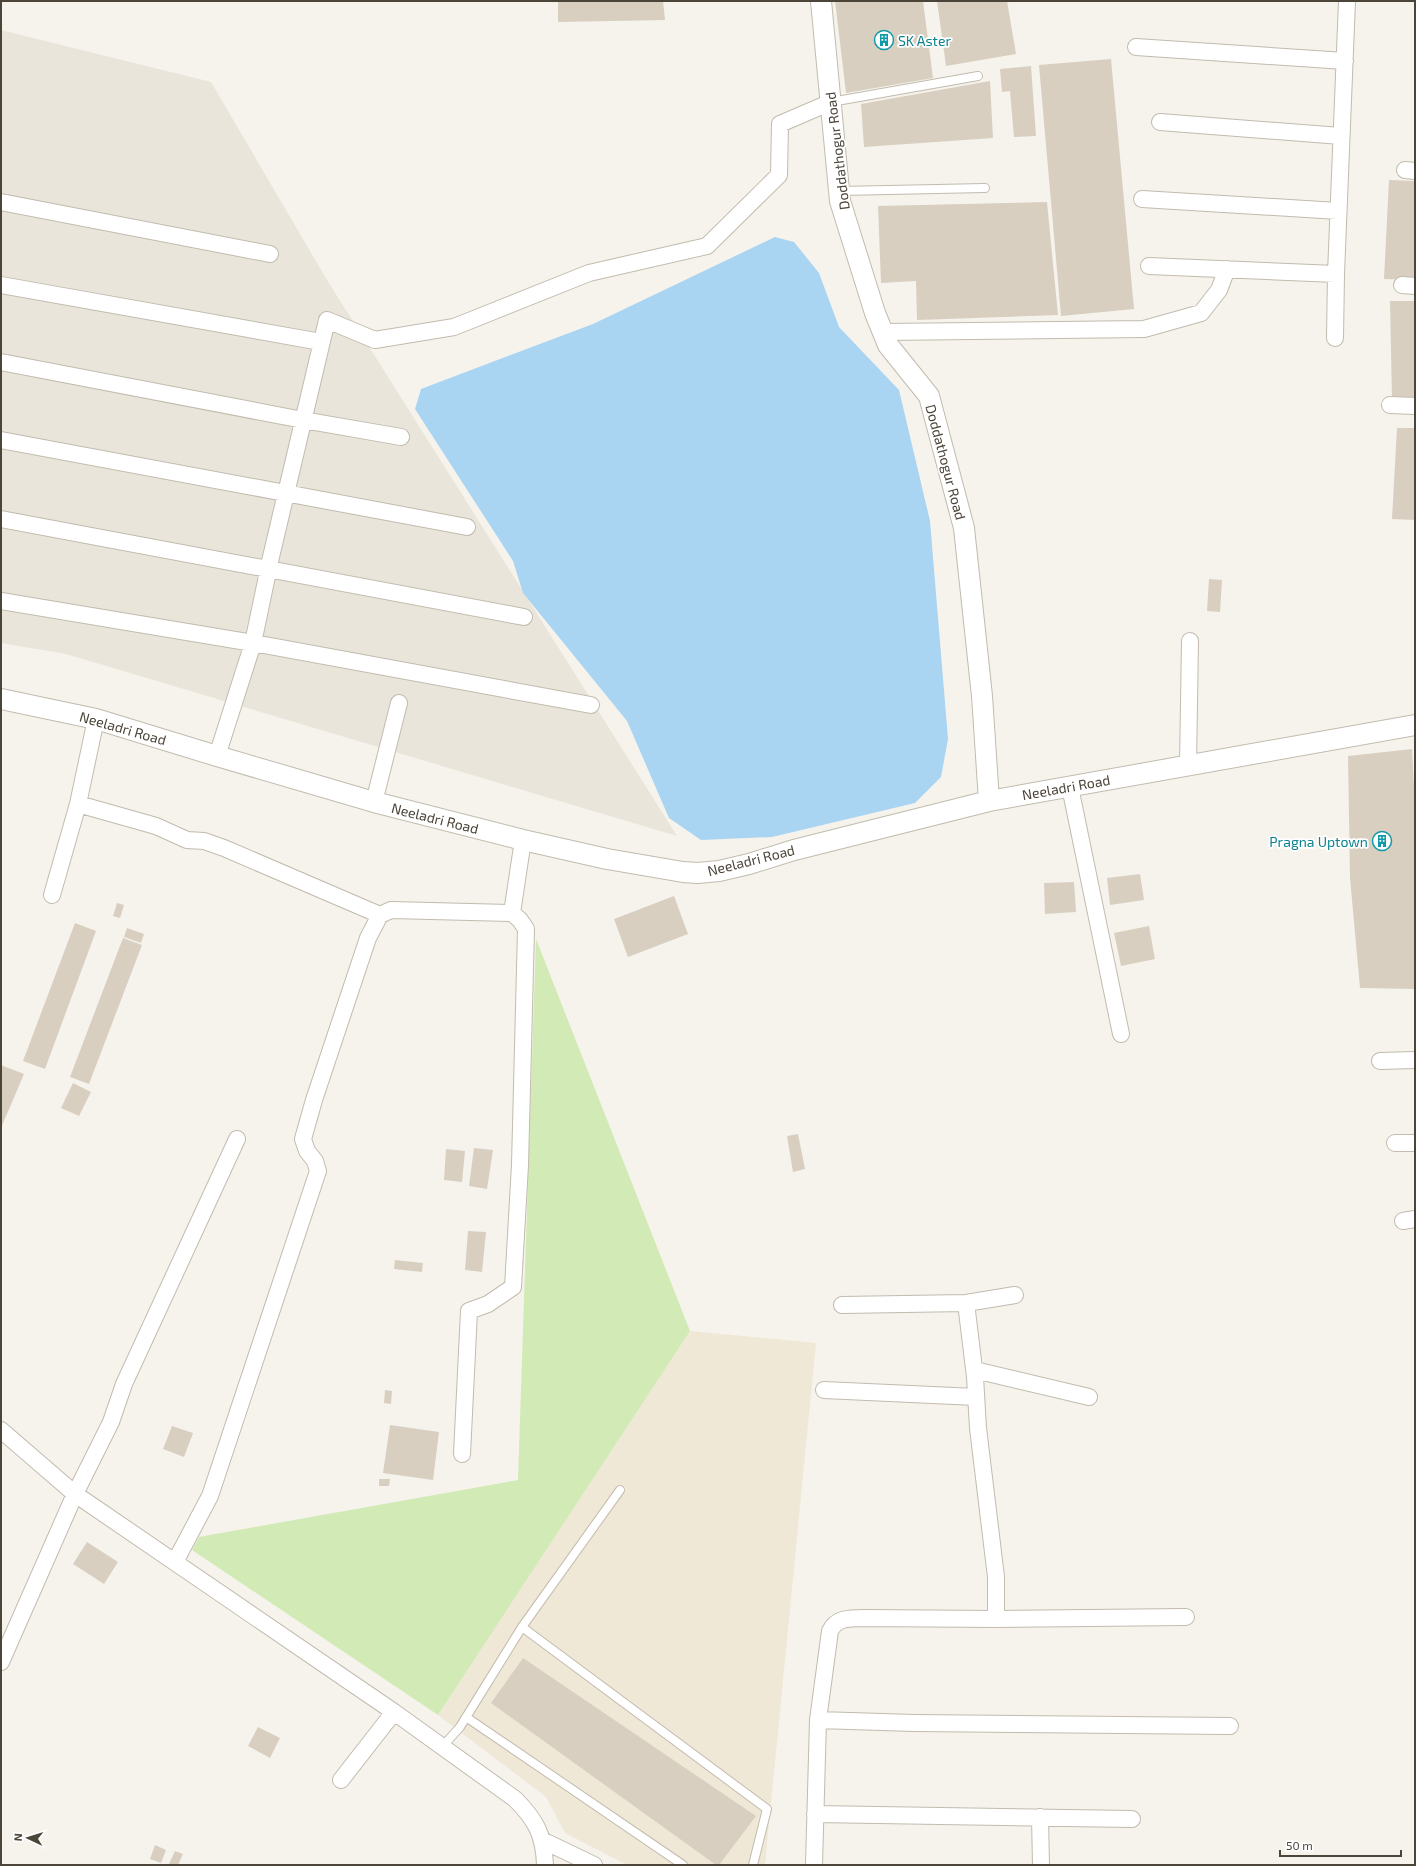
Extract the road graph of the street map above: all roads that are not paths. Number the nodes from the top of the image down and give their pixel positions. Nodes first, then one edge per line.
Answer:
1 (821, 1) edge
2 (1347, 1) edge
3 (1136, 47) dead end
4 (1345, 61) junction
5 (978, 76) dead end
6 (830, 102) junction
7 (1160, 122) dead end
8 (1342, 136) junction
9 (985, 188) dead end
10 (839, 191) junction
11 (1142, 199) dead end
12 (1, 202) edge
13 (1338, 211) junction
14 (270, 254) dead end
15 (1149, 266) dead end
16 (1226, 269) junction
17 (1336, 274) junction
18 (1, 285) edge
19 (883, 332) junction
20 (1335, 338) dead end
21 (321, 342) junction
22 (1, 362) edge
23 (1390, 405) dead end
24 (1415, 406) edge
25 (303, 420) junction
26 (401, 437) dead end
27 (1, 440) edge
28 (286, 492) junction
29 (1, 519) edge
30 (467, 527) dead end
31 (269, 568) junction
32 (1, 601) edge
33 (524, 617) dead end
34 (1190, 641) dead end
35 (253, 643) junction
36 (1, 699) edge
37 (399, 703) dead end
38 (591, 705) dead end
39 (96, 719) junction
40 (1415, 726) edge
41 (217, 756) junction
42 (1188, 766) junction
43 (1070, 787) junction
44 (989, 801) junction
45 (374, 802) junction
46 (78, 804) junction
47 (522, 840) junction
48 (52, 895) dead end
49 (512, 913) junction
50 (380, 915) junction
51 (1121, 1034) dead end
52 (1415, 1060) edge
53 (1380, 1061) dead end
54 (237, 1139) dead end
55 (1395, 1143) dead end
56 (1415, 1143) edge
57 (1014, 1295) dead end
58 (966, 1303) junction
59 (842, 1305) dead end
60 (975, 1370) junction
61 (824, 1390) dead end
62 (976, 1397) junction
63 (1089, 1397) dead end
64 (1, 1430) edge
65 (462, 1454) dead end
66 (620, 1490) dead end
67 (75, 1494) junction
68 (175, 1562) junction
69 (1186, 1618) dead end
70 (996, 1619) junction
71 (522, 1627) junction
72 (1, 1662) edge
73 (394, 1712) junction
74 (466, 1717) junction
75 (818, 1720) junction
76 (1230, 1726) dead end
77 (442, 1746) junction
78 (341, 1780) dead end
79 (814, 1814) junction
80 (1040, 1817) junction
81 (1132, 1819) dead end
82 (542, 1840) junction
83 (545, 1865) edge
84 (594, 1865) edge
85 (683, 1865) edge
86 (753, 1865) edge
87 (814, 1865) edge
88 (1041, 1865) edge

1 - 6 street, Doddathogur Road
2 - 4 street
3 - 4 street
4 - 8 street
5 - 6 lane
6 - 10 street, Doddathogur Road
6 - 21 street
7 - 8 street
8 - 13 street
9 - 10 lane
10 - 19 street, Doddathogur Road
11 - 13 street
12 - 14 street
13 - 17 street
15 - 16 street
16 - 17 street
16 - 19 street
17 - 20 street
18 - 21 street
19 - 44 street, Doddathogur Road
21 - 25 street
22 - 25 street
23 - 24 street
25 - 26 street
25 - 28 street
27 - 28 street
28 - 30 street
28 - 31 street
29 - 31 street
31 - 33 street
31 - 35 street
32 - 35 street
34 - 42 street
35 - 38 street
35 - 41 street
36 - 39 street, Neeladri Road
37 - 45 street
39 - 41 street, Neeladri Road
39 - 46 street
40 - 42 street, Neeladri Road
41 - 45 street, Neeladri Road
42 - 43 street, Neeladri Road
43 - 44 street, Neeladri Road
43 - 51 street
44 - 47 street, Neeladri Road
45 - 47 street, Neeladri Road
46 - 48 street
46 - 50 street
47 - 49 street
49 - 50 street
49 - 65 street
50 - 68 street
52 - 53 street
54 - 67 street
55 - 56 street
57 - 58 street
58 - 59 street
58 - 60 street
60 - 62 street
60 - 63 street
61 - 62 street
62 - 70 street
64 - 67 street
66 - 71 lane
67 - 68 street
67 - 72 street
68 - 73 street
69 - 70 street
70 - 75 street
71 - 74 lane
71 - 86 lane
73 - 77 street
73 - 78 street
74 - 77 lane
74 - 85 lane
75 - 76 street
75 - 79 street
77 - 82 street
79 - 80 street
79 - 87 street
80 - 81 street
80 - 88 street
82 - 83 street
82 - 84 street

